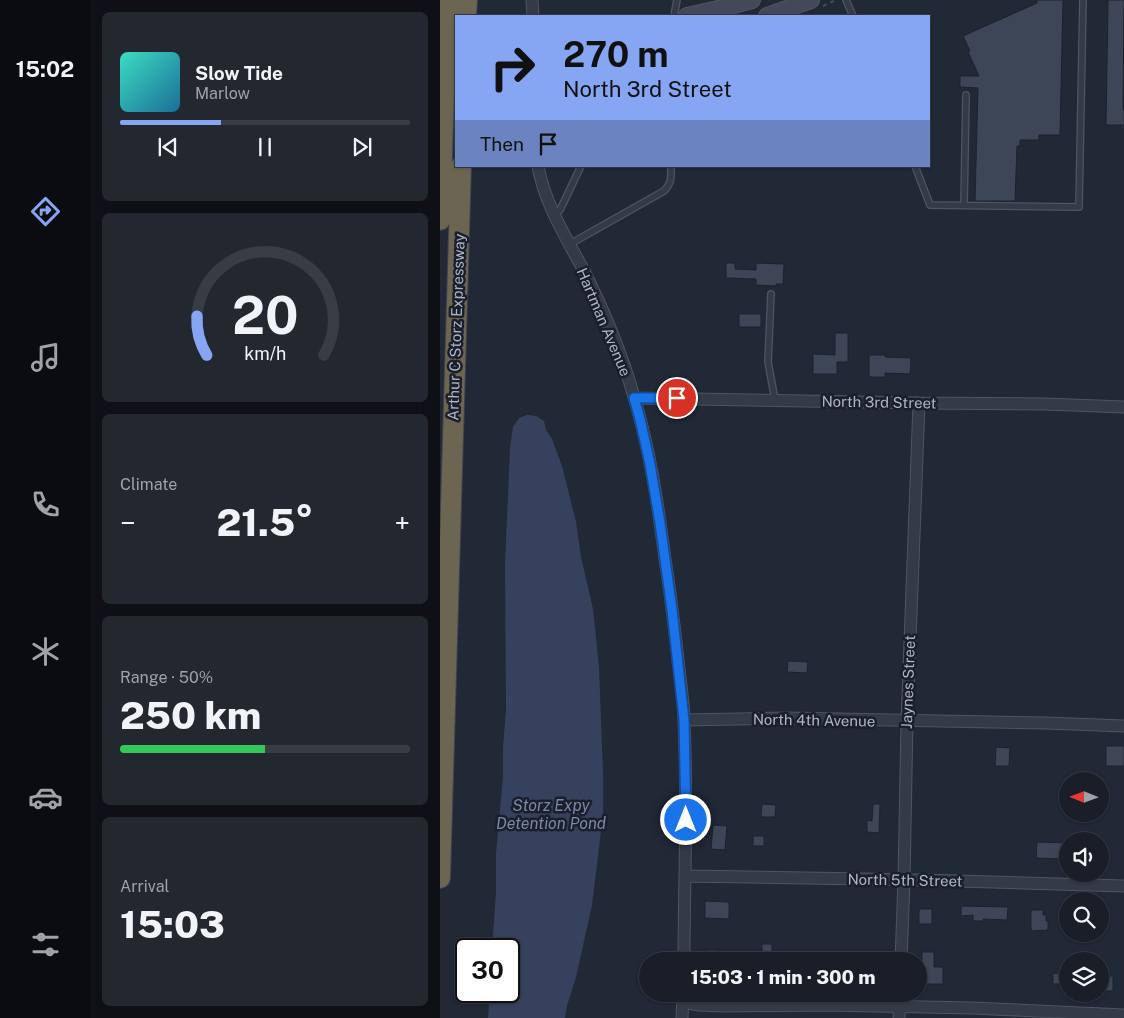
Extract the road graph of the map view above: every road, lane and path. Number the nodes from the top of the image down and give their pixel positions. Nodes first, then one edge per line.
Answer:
1 (447, 0) edge
2 (467, 0) edge
3 (532, 0) edge
4 (677, 0) edge
5 (752, 0) edge
6 (811, 0) edge
7 (846, 0) edge
8 (1083, 0) edge
9 (466, 15) edge
10 (533, 15) edge
11 (674, 15) edge
12 (692, 15) edge
13 (770, 15) edge
14 (853, 15) edge
15 (447, 29) edge
16 (447, 50) edge
17 (966, 94) dead end
18 (461, 167) edge
19 (538, 167) edge
20 (580, 167) edge
21 (671, 167) edge
22 (915, 167) edge
23 (964, 205) junction
24 (554, 216) junction
25 (440, 220) edge
26 (569, 244) junction
27 (771, 294) dead end
28 (634, 398) junction
29 (775, 400) junction
30 (919, 403) junction
31 (1124, 407) edge
32 (684, 720) junction
33 (907, 721) junction
34 (1124, 726) edge
35 (686, 876) junction
36 (440, 878) edge
37 (904, 880) junction
38 (1124, 886) edge
39 (684, 952) edge
40 (901, 952) edge
41 (683, 1002) edge
42 (692, 1002) edge
43 (899, 1012) edge
44 (1124, 1014) edge
45 (682, 1018) edge

1 - 15 highway, Arthur C Storz Expressway
2 - 9 highway
3 - 10 street
4 - 11 lane
5 - 12 street
6 - 13 street
7 - 14 lane
8 - 23 lane
15 - 16 highway, Arthur C Storz Expressway
16 - 25 highway, Arthur C Storz Expressway
17 - 23 lane
18 - 36 highway, Arthur C Storz Expressway
19 - 24 street, Hartman Avenue
20 - 24 lane
21 - 26 lane
22 - 23 lane
24 - 26 street, Hartman Avenue
26 - 28 street, Hartman Avenue
27 - 29 lane
28 - 29 street, North 3rd Street
28 - 32 street, Hartman Avenue
29 - 30 street, North 3rd Street
30 - 31 street, North 3rd Street
30 - 33 street, Jaynes Street
32 - 33 street, North 4th Avenue
32 - 35 street, Hartman Avenue
33 - 34 street, North 4th Avenue
33 - 37 street, Jaynes Street
35 - 37 street, North 5th Street
35 - 39 street, Hartman Avenue
37 - 38 street, North 5th Street
37 - 40 street, Jaynes Street
41 - 45 street
42 - 43 street
43 - 44 street

